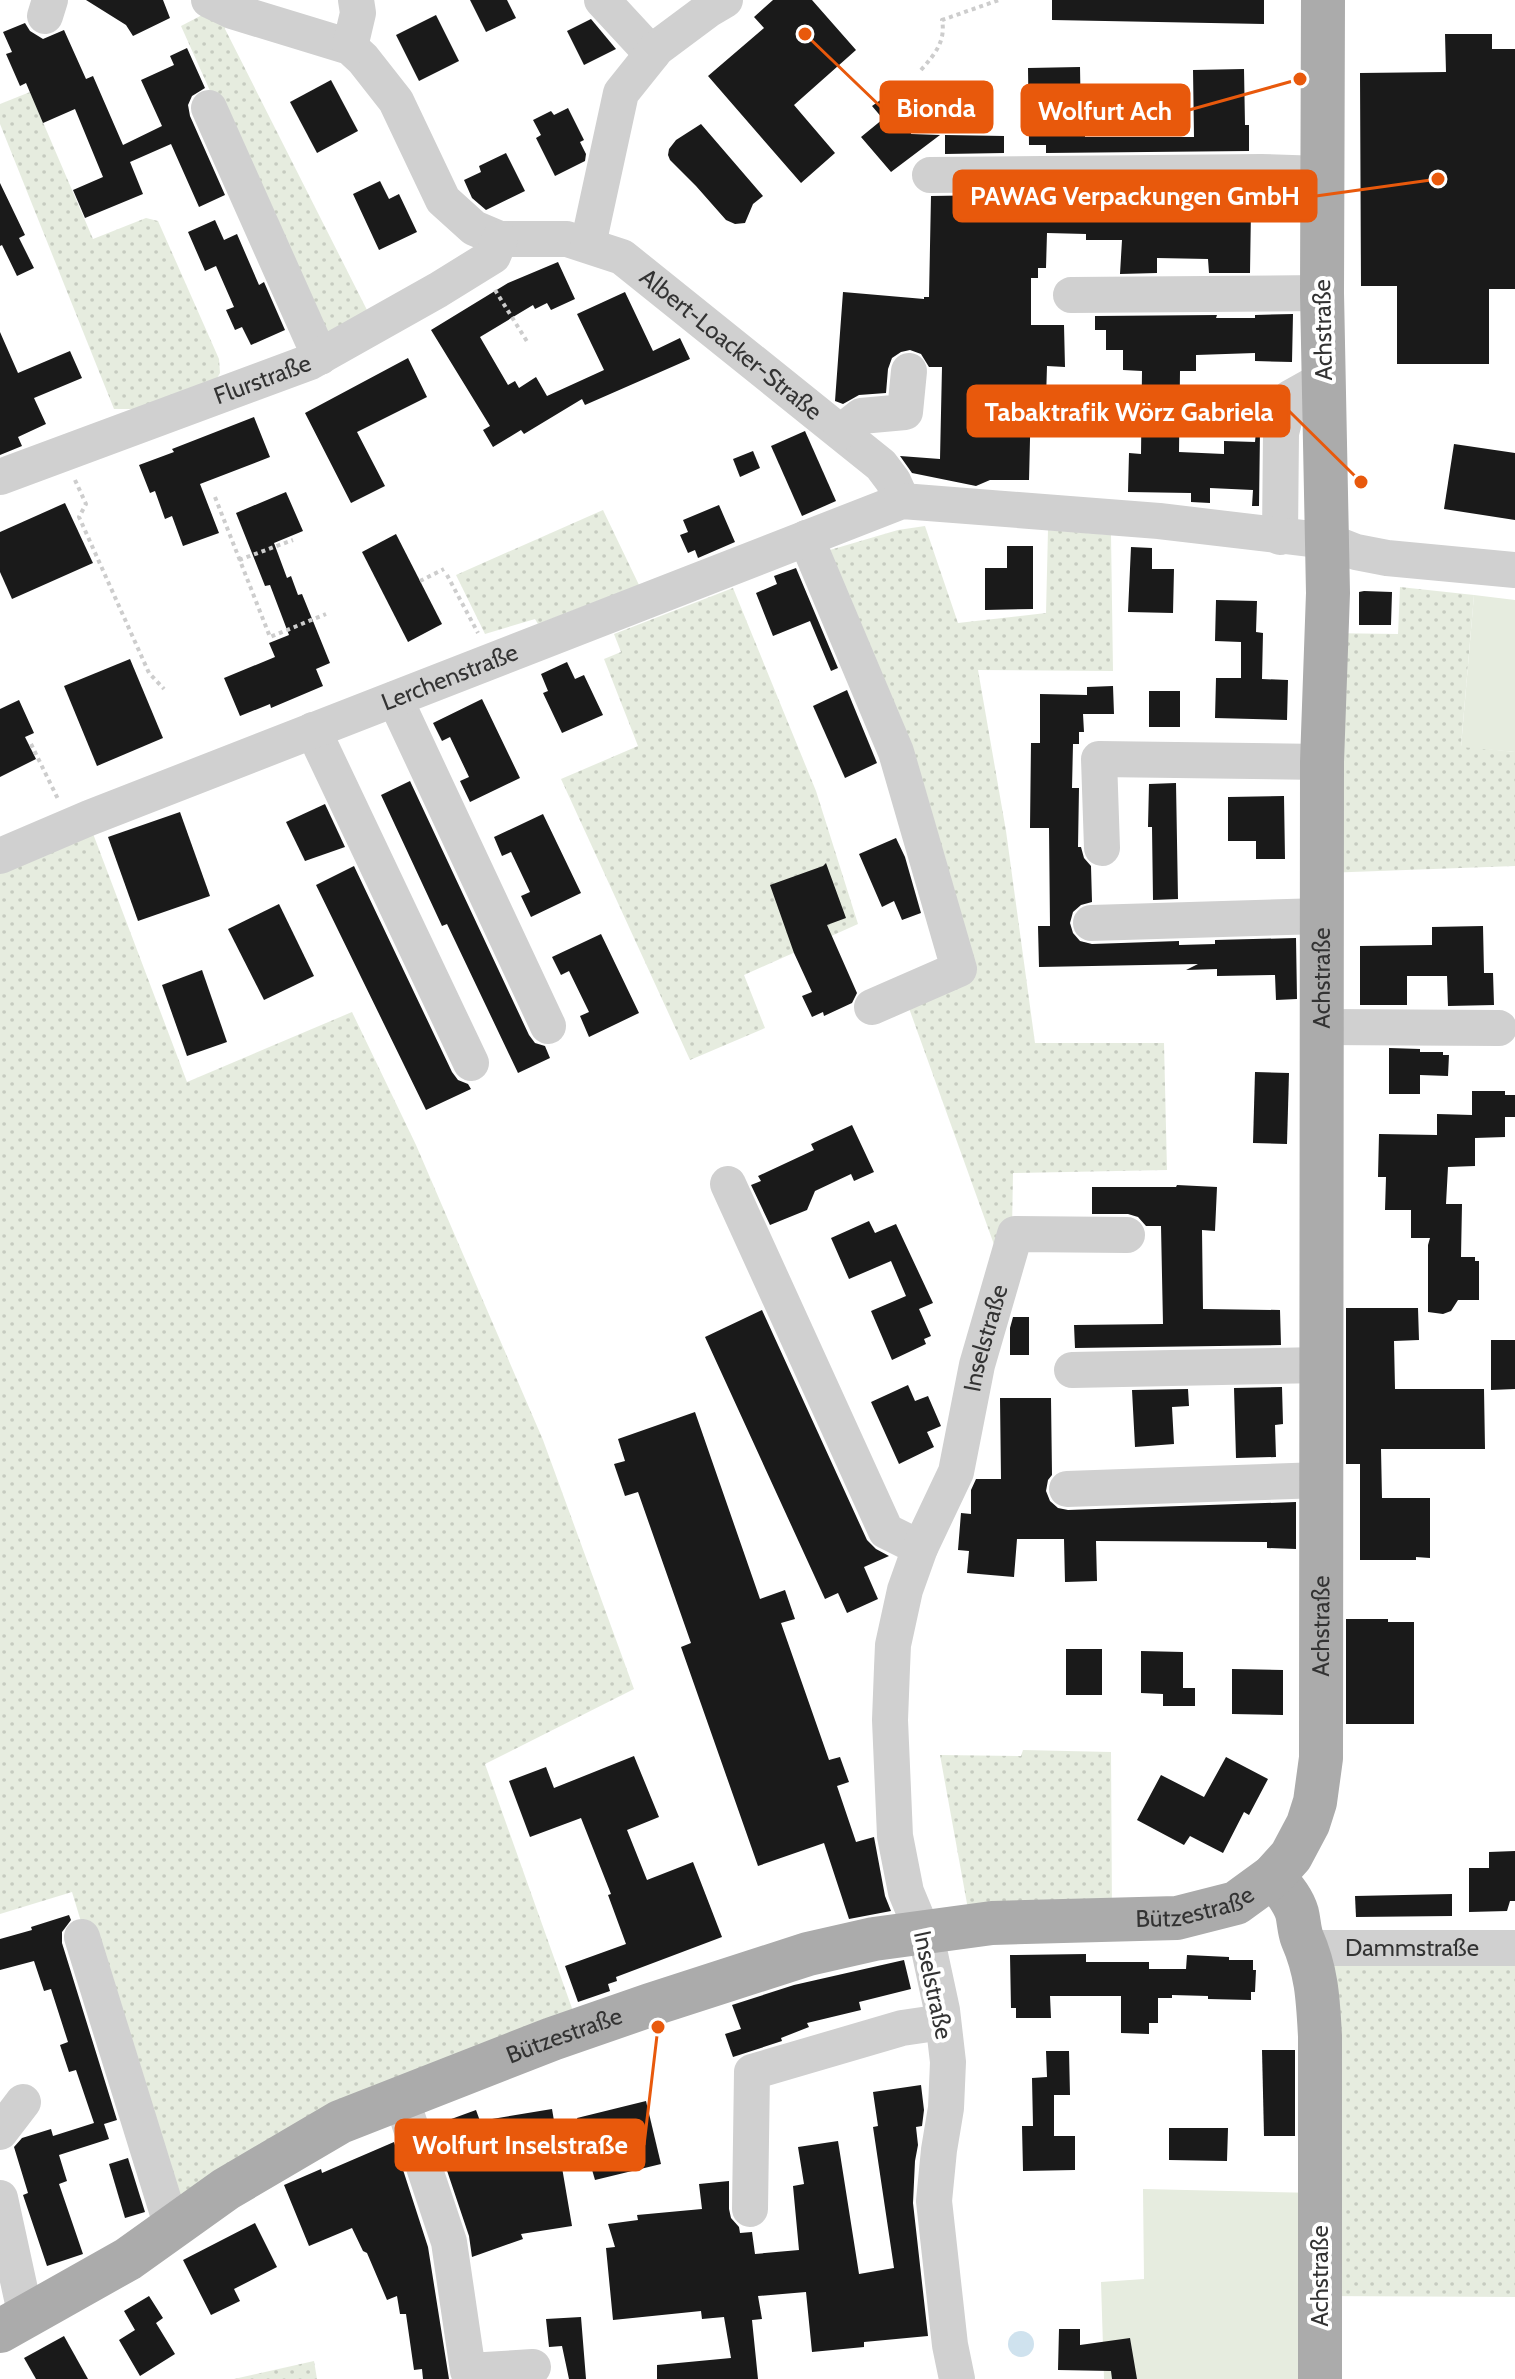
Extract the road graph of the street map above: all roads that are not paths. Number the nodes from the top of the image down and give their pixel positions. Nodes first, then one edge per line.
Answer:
1 (209, 0) edge
2 (602, 0) edge
3 (725, 0) edge
4 (1323, 0) edge
5 (362, 15) edge
6 (652, 54) junction
7 (209, 108) dead end
8 (1322, 174) junction
9 (930, 175) dead end
10 (588, 245) junction
11 (490, 252) junction
12 (1322, 293) junction
13 (1071, 295) dead end
14 (320, 357) junction
15 (909, 371) dead end
16 (1324, 379) junction
17 (841, 432) junction
18 (0, 477) edge
19 (902, 501) junction
20 (1280, 537) junction
21 (806, 538) junction
22 (1328, 541) junction
23 (1515, 570) edge
24 (395, 699) junction
25 (313, 730) junction
26 (1322, 762) junction
27 (1102, 848) dead end
28 (0, 856) edge
29 (1321, 916) junction
30 (1091, 923) dead end
31 (872, 1007) dead end
32 (548, 1026) dead end
33 (1320, 1027) junction
34 (1499, 1028) dead end
35 (471, 1063) dead end
36 (728, 1184) dead end
37 (1127, 1235) dead end
38 (1321, 1365) junction
39 (1072, 1370) dead end
40 (1321, 1480) junction
41 (1067, 1489) dead end
42 (920, 1548) junction
43 (1262, 1886) junction
44 (924, 1931) junction
45 (82, 1937) dead end
46 (1305, 1942) junction
47 (1515, 1948) edge
48 (943, 2022) junction
49 (401, 2098) junction
50 (23, 2102) dead end
51 (0, 2132) edge
52 (0, 2198) edge
53 (750, 2209) dead end
54 (172, 2227) junction
55 (13, 2324) edge
56 (533, 2367) dead end
57 (957, 2379) edge
58 (1320, 2379) edge

1 - 5 street, Albert-Loacker-Straße
2 - 6 street
3 - 6 street
4 - 8 main road, Achstraße
5 - 11 street, Albert-Loacker-Straße
6 - 10 street
7 - 14 street
8 - 9 street
8 - 12 main road, Achstraße
10 - 11 street, Albert-Loacker-Straße
10 - 17 street, Albert-Loacker-Straße
11 - 14 street, Flurstraße
12 - 13 street
12 - 16 main road, Achstraße
14 - 18 street, Flurstraße
15 - 17 street
16 - 20 street
16 - 22 main road, Achstraße
17 - 19 street, Albert-Loacker-Straße
19 - 20 street
19 - 21 street, Lerchenstraße
20 - 22 street
21 - 24 street, Lerchenstraße
21 - 31 street
22 - 23 street
22 - 26 main road, Achstraße
24 - 25 street, Lerchenstraße
24 - 32 street
25 - 28 street, Lerchenstraße
25 - 35 street
26 - 27 street
26 - 29 main road, Achstraße
29 - 30 street
29 - 33 main road, Achstraße
33 - 34 street
33 - 38 main road, Achstraße
36 - 42 street
37 - 42 street, Inselstraße
38 - 39 street
38 - 40 main road, Achstraße
40 - 41 street
40 - 43 main road, Achstraße
42 - 44 street, Inselstraße
43 - 44 main road, Bützestraße
43 - 46 main road
44 - 48 street, Inselstraße
44 - 49 main road, Bützestraße
45 - 54 street
46 - 47 street, Dammstraße
46 - 58 main road, Achstraße
48 - 53 street
48 - 57 street, Inselstraße
49 - 54 main road, Bützestraße
49 - 56 street
50 - 51 street
52 - 55 street
54 - 55 main road, Bützestraße

